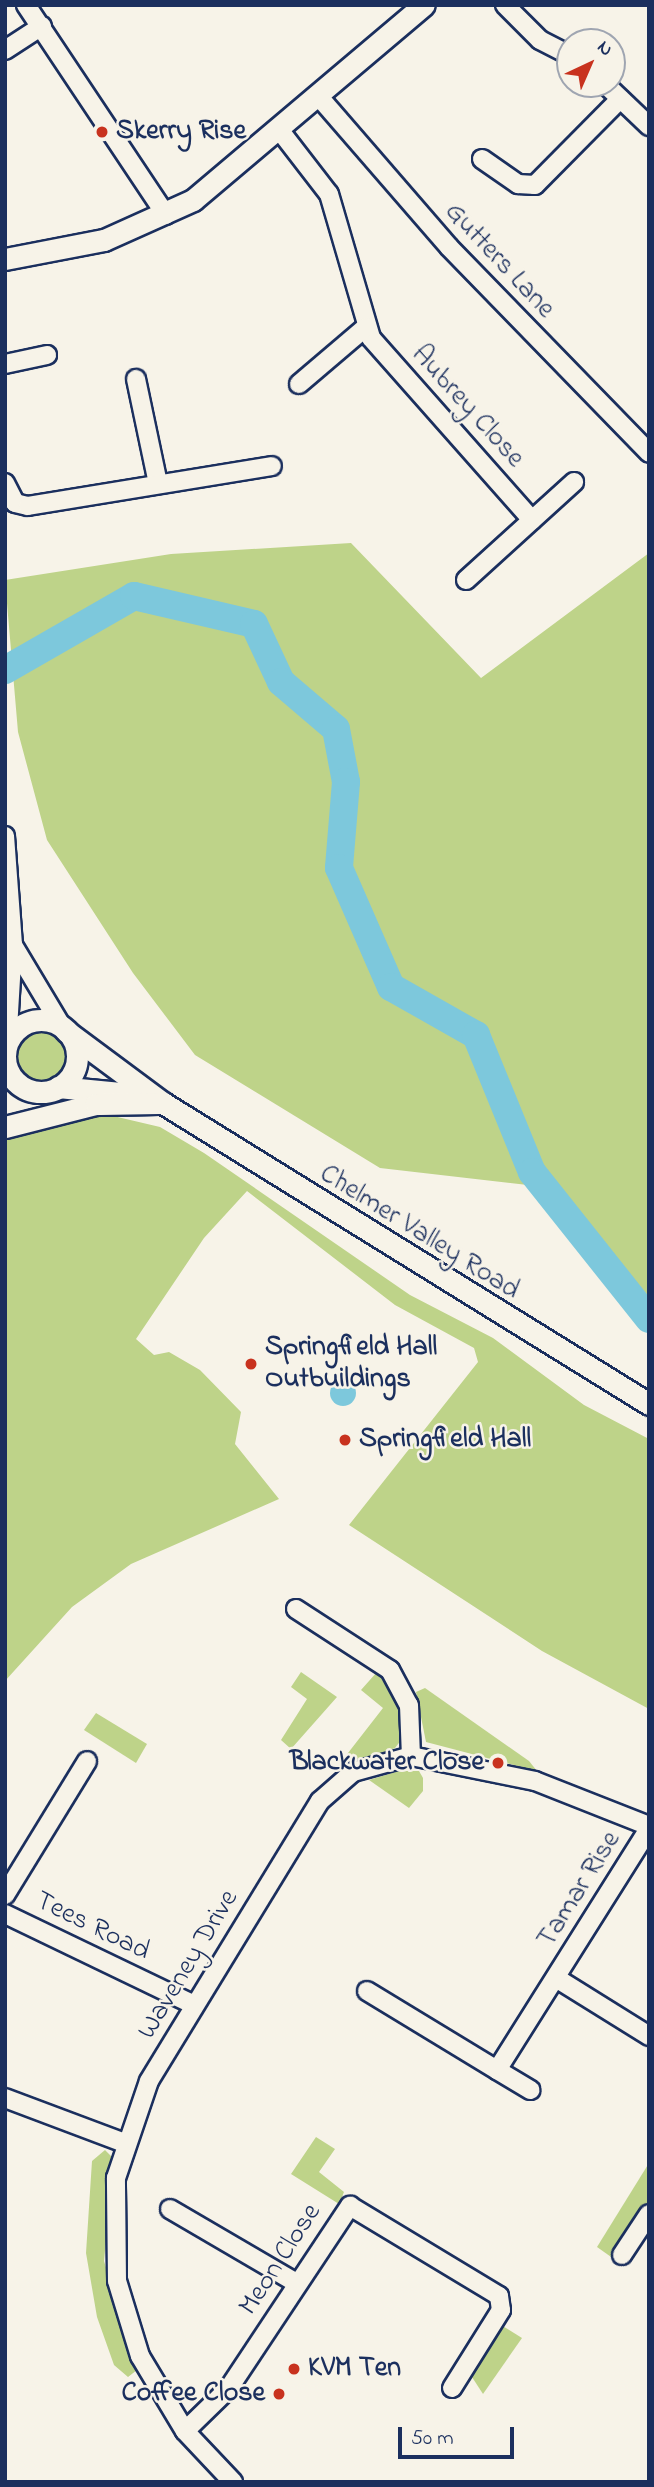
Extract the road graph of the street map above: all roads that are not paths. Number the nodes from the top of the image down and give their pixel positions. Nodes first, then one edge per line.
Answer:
1 (26, 5) edge
2 (425, 5) edge
3 (505, 5) edge
4 (42, 26) junction
5 (556, 48) edge
6 (5, 50) edge
7 (320, 98) junction
8 (620, 99) joint
9 (649, 126) edge
10 (281, 132) junction
11 (482, 159) dead end
12 (166, 215) junction
13 (5, 259) edge
14 (366, 327) junction
15 (47, 355) dead end
16 (5, 364) edge
17 (136, 379) dead end
18 (299, 384) dead end
19 (649, 453) edge
20 (272, 466) dead end
21 (574, 482) dead end
22 (5, 483) edge
23 (158, 483) junction
24 (532, 520) junction
25 (466, 580) dead end
26 (5, 836) edge
27 (13, 945) junction
28 (64, 1029) junction
29 (6, 1050) edge
30 (51, 1089) junction
31 (163, 1103) junction
32 (5, 1112) edge
33 (5, 1127) edge
34 (649, 1404) edge
35 (296, 1609) dead end
36 (411, 1756) junction
37 (87, 1761) dead end
38 (649, 1828) edge
39 (5, 1895) edge
40 (5, 1914) edge
41 (556, 1978) junction
42 (367, 1991) dead end
43 (194, 2005) junction
44 (649, 2036) edge
45 (498, 2070) junction
46 (530, 2090) dead end
47 (5, 2098) edge
48 (125, 2143) junction
49 (170, 2209) dead end
50 (649, 2214) edge
51 (622, 2255) dead end
52 (295, 2283) junction
53 (453, 2388) dead end
54 (184, 2431) junction
55 (233, 2482) edge

1 - 4 street
2 - 7 main road
3 - 5 street
4 - 6 street
4 - 12 street
7 - 10 main road
7 - 19 street, Gutters Lane
8 - 9 street
8 - 11 street
10 - 12 main road
10 - 14 street, Aubrey Close
12 - 13 main road
14 - 18 street
14 - 24 street, Aubrey Close
15 - 16 street
17 - 23 street
20 - 23 street
21 - 24 street
22 - 23 street
24 - 25 street
26 - 27 street
27 - 28 street
27 - 29 street
28 - 29 main road
28 - 30 main road
28 - 31 main road, Chelmer Valley Road
29 - 30 main road
30 - 31 main road, Chelmer Valley Road
30 - 32 main road
31 - 33 main road
31 - 34 main road, Chelmer Valley Road
35 - 36 street
36 - 38 street, Waveney Drive
36 - 43 street, Waveney Drive
37 - 39 street, Tees Road
38 - 41 street, Tamar Rise
40 - 43 street, Tees Road
41 - 44 street, Tamar Rise
41 - 45 street, Tamar Rise
42 - 45 street
43 - 48 street, Waveney Drive
45 - 46 street
47 - 48 street
48 - 54 street, Waveney Drive
49 - 52 street
50 - 51 street
52 - 53 street, Meon Close
52 - 54 street, Meon Close
54 - 55 street, Waveney Drive

